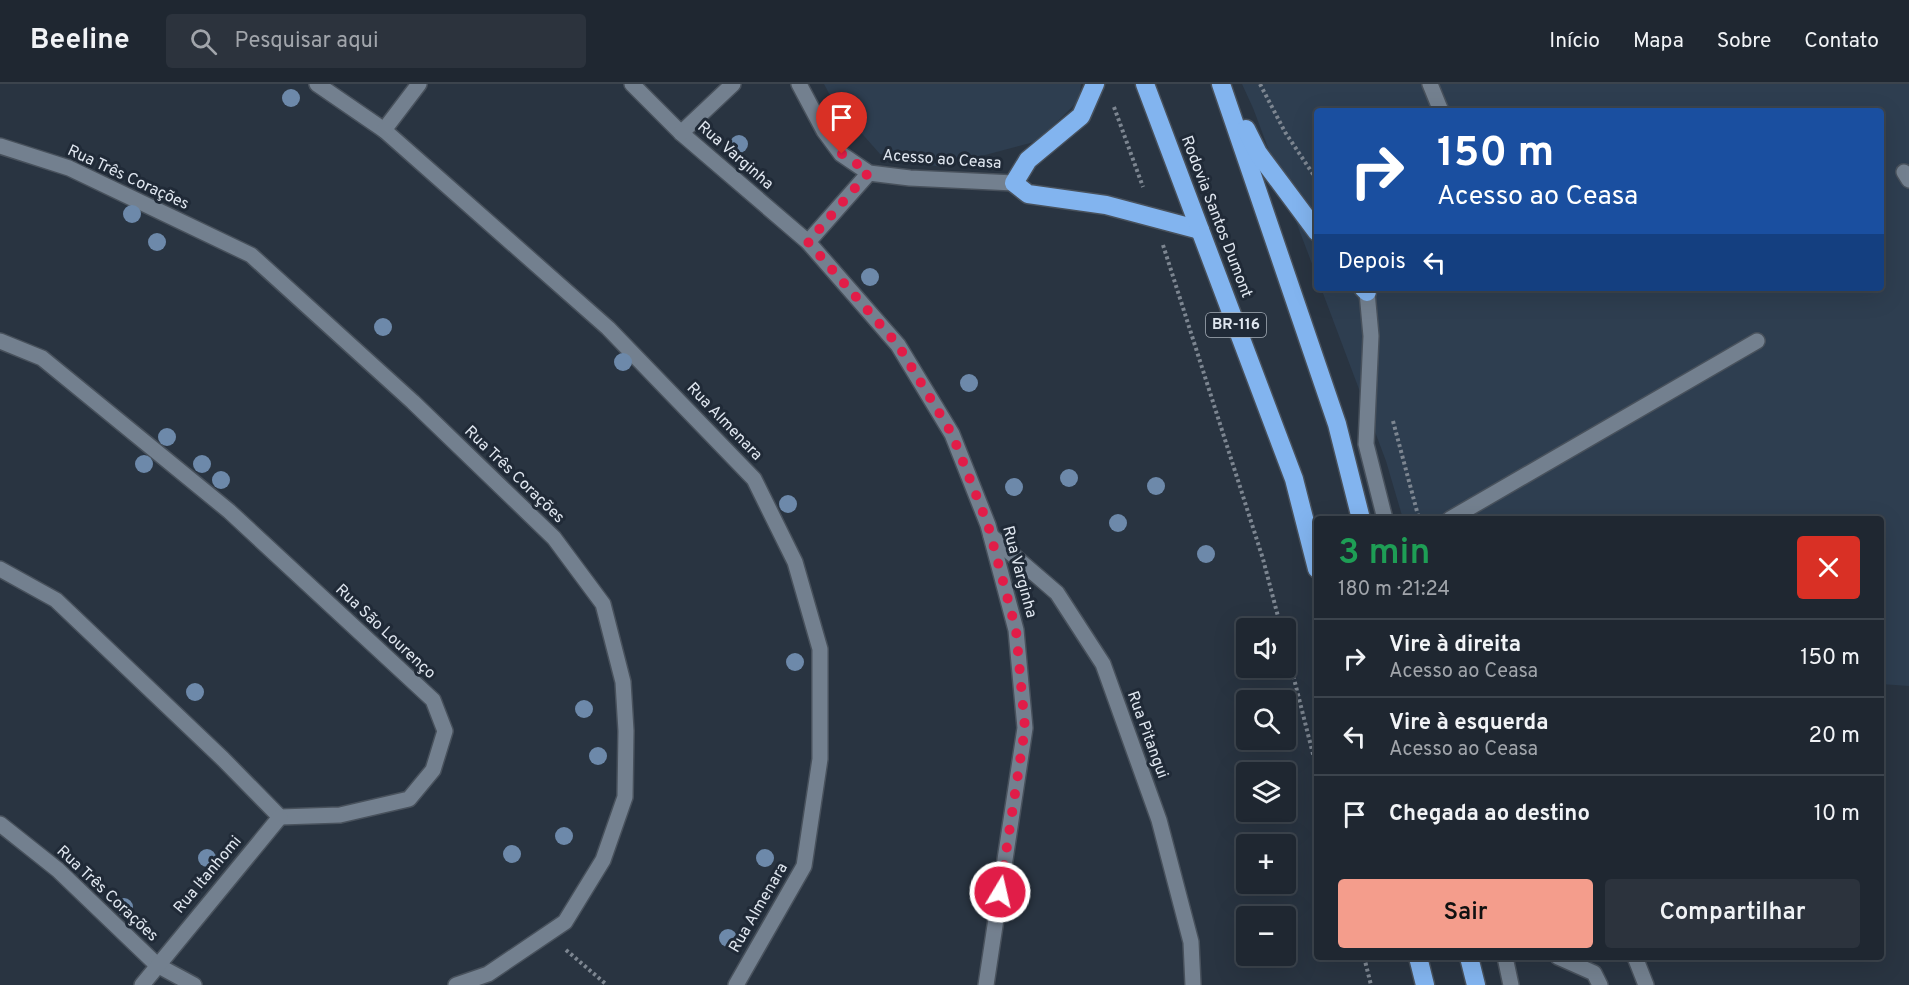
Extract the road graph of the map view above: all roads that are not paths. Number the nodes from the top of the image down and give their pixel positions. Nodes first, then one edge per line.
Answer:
1 (317, 84) edge
2 (419, 84) edge
3 (632, 84) edge
4 (733, 84) edge
5 (799, 84) edge
6 (1095, 84) edge
7 (1145, 84) edge
8 (1430, 84) edge
9 (1222, 86) edge
10 (1440, 108) edge
11 (384, 130) junction
12 (681, 133) junction
13 (0, 146) edge
14 (869, 172) junction
15 (1014, 183) junction
16 (1314, 228) edge
17 (1200, 230) junction
18 (808, 242) junction
19 (1368, 291) edge
20 (0, 341) edge
21 (1757, 341) dead end
22 (1360, 516) edge
23 (1384, 516) edge
24 (1455, 516) edge
25 (991, 537) junction
26 (1314, 556) edge
27 (0, 570) edge
28 (280, 817) junction
29 (0, 824) edge
30 (1419, 960) edge
31 (1470, 960) edge
32 (1506, 960) edge
33 (1565, 960) edge
34 (1636, 960) edge
35 (157, 965) junction
36 (142, 985) edge
37 (194, 985) edge
38 (456, 985) edge
39 (736, 985) edge
40 (986, 985) edge
41 (1193, 985) edge
42 (1425, 985) edge
43 (1476, 985) edge
44 (1511, 985) edge
45 (1600, 985) edge
46 (1646, 985) edge

1 - 11 street, Rua Almenara
2 - 11 street
3 - 12 street, Rua Varginha
4 - 12 street
5 - 14 street, Acesso ao Ceasa
6 - 15 highway
7 - 17 highway, Rodovia Santos Dumont / BR-116
8 - 10 street
9 - 16 highway
9 - 22 highway
11 - 39 street, Rua Almenara
12 - 18 street, Rua Varginha
13 - 38 street, Rua Três Corações
14 - 15 street, Acesso ao Ceasa
14 - 18 street, Acesso ao Ceasa
15 - 17 highway
17 - 26 highway, Rodovia Santos Dumont / BR-116
18 - 25 street, Rua Varginha
19 - 23 street
20 - 28 street, Rua São Lourenço
21 - 24 street
25 - 40 street, Rua Varginha
25 - 41 street, Rua Pitangui
27 - 28 street
28 - 35 street, Rua Itanhomi
29 - 35 street, Rua Três Corações
30 - 42 highway
31 - 43 highway
32 - 44 street
33 - 45 street
34 - 46 street
35 - 36 street, Rua Itanhomi
35 - 37 street, Rua Três Corações

